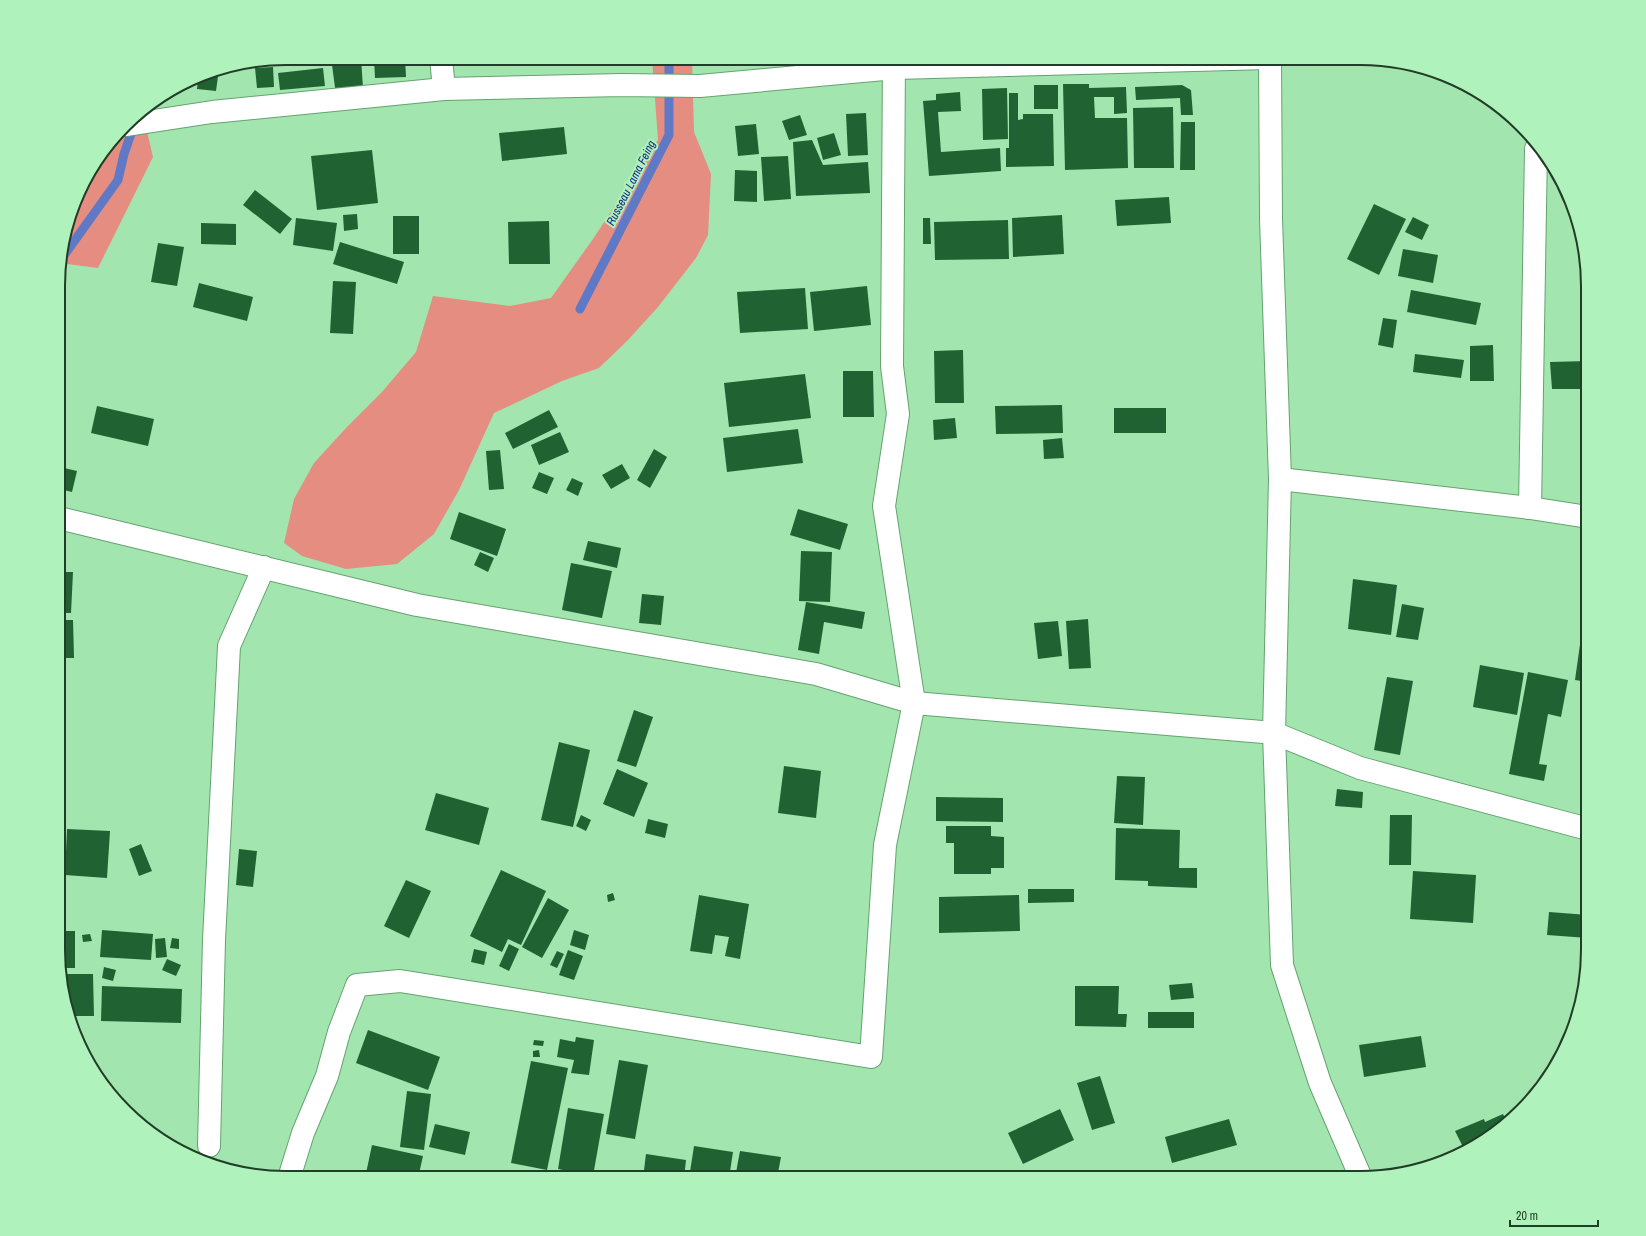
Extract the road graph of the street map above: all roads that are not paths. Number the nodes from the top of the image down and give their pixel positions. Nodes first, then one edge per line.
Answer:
1 (442, 65) edge
2 (877, 65) edge
3 (894, 65) edge
4 (1269, 65) edge
5 (444, 89) junction
6 (136, 124) edge
7 (1536, 153) edge
8 (1280, 480) junction
9 (1530, 508) junction
10 (1581, 516) edge
11 (65, 519) edge
12 (264, 567) junction
13 (914, 703) junction
14 (1274, 734) junction
15 (1581, 827) edge
16 (209, 1146) dead end
17 (291, 1171) edge
18 (1358, 1171) edge

1 - 5 street
2 - 5 street
3 - 13 street
4 - 8 street
5 - 6 street
7 - 9 street
8 - 9 street
8 - 14 street
9 - 10 street
11 - 12 street
12 - 13 street
12 - 16 street
13 - 14 street
13 - 17 street
14 - 15 street
14 - 18 street

